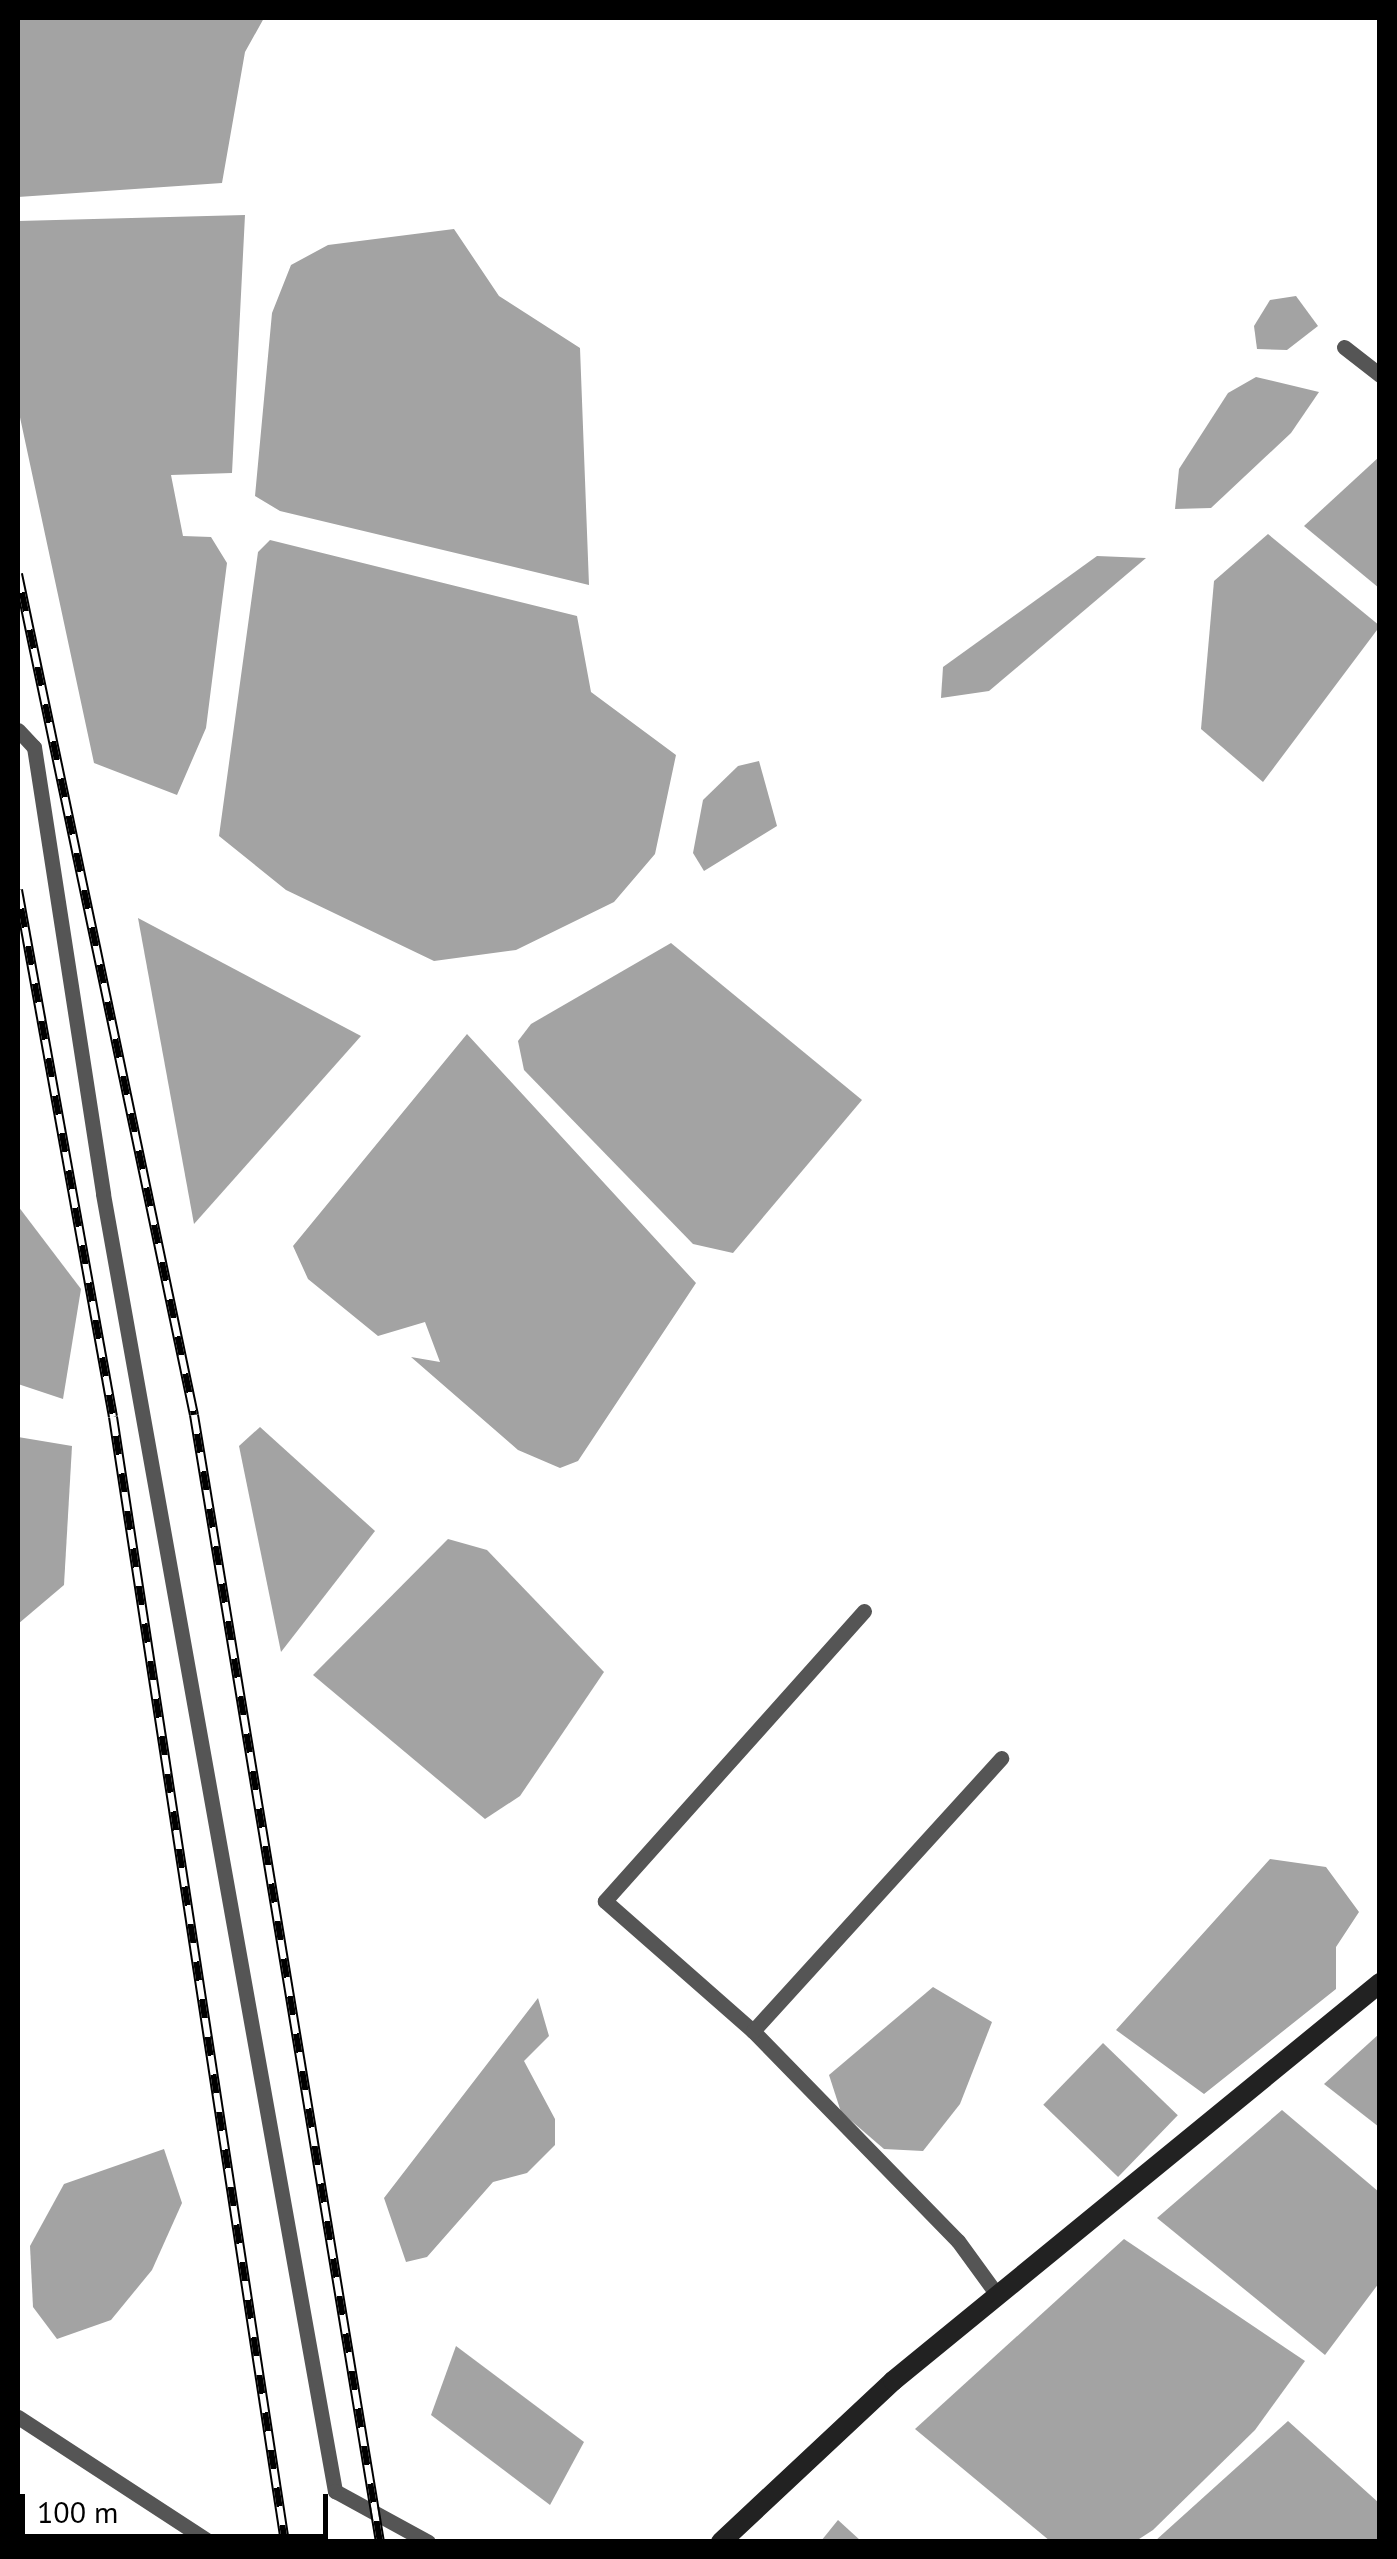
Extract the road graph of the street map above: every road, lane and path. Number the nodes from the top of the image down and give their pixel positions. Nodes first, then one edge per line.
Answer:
1 (1344, 347) dead end
2 (1380, 375) edge
3 (18, 730) edge
4 (864, 1611) dead end
5 (1002, 1758) dead end
6 (1380, 1983) edge
7 (753, 2030) junction
8 (998, 2296) junction
9 (18, 2417) edge
10 (210, 2542) edge
11 (428, 2542) edge
12 (721, 2542) edge

1 - 2 street
3 - 11 street
4 - 7 street
5 - 7 street
6 - 8 main road
7 - 8 street
8 - 12 main road
9 - 10 street

